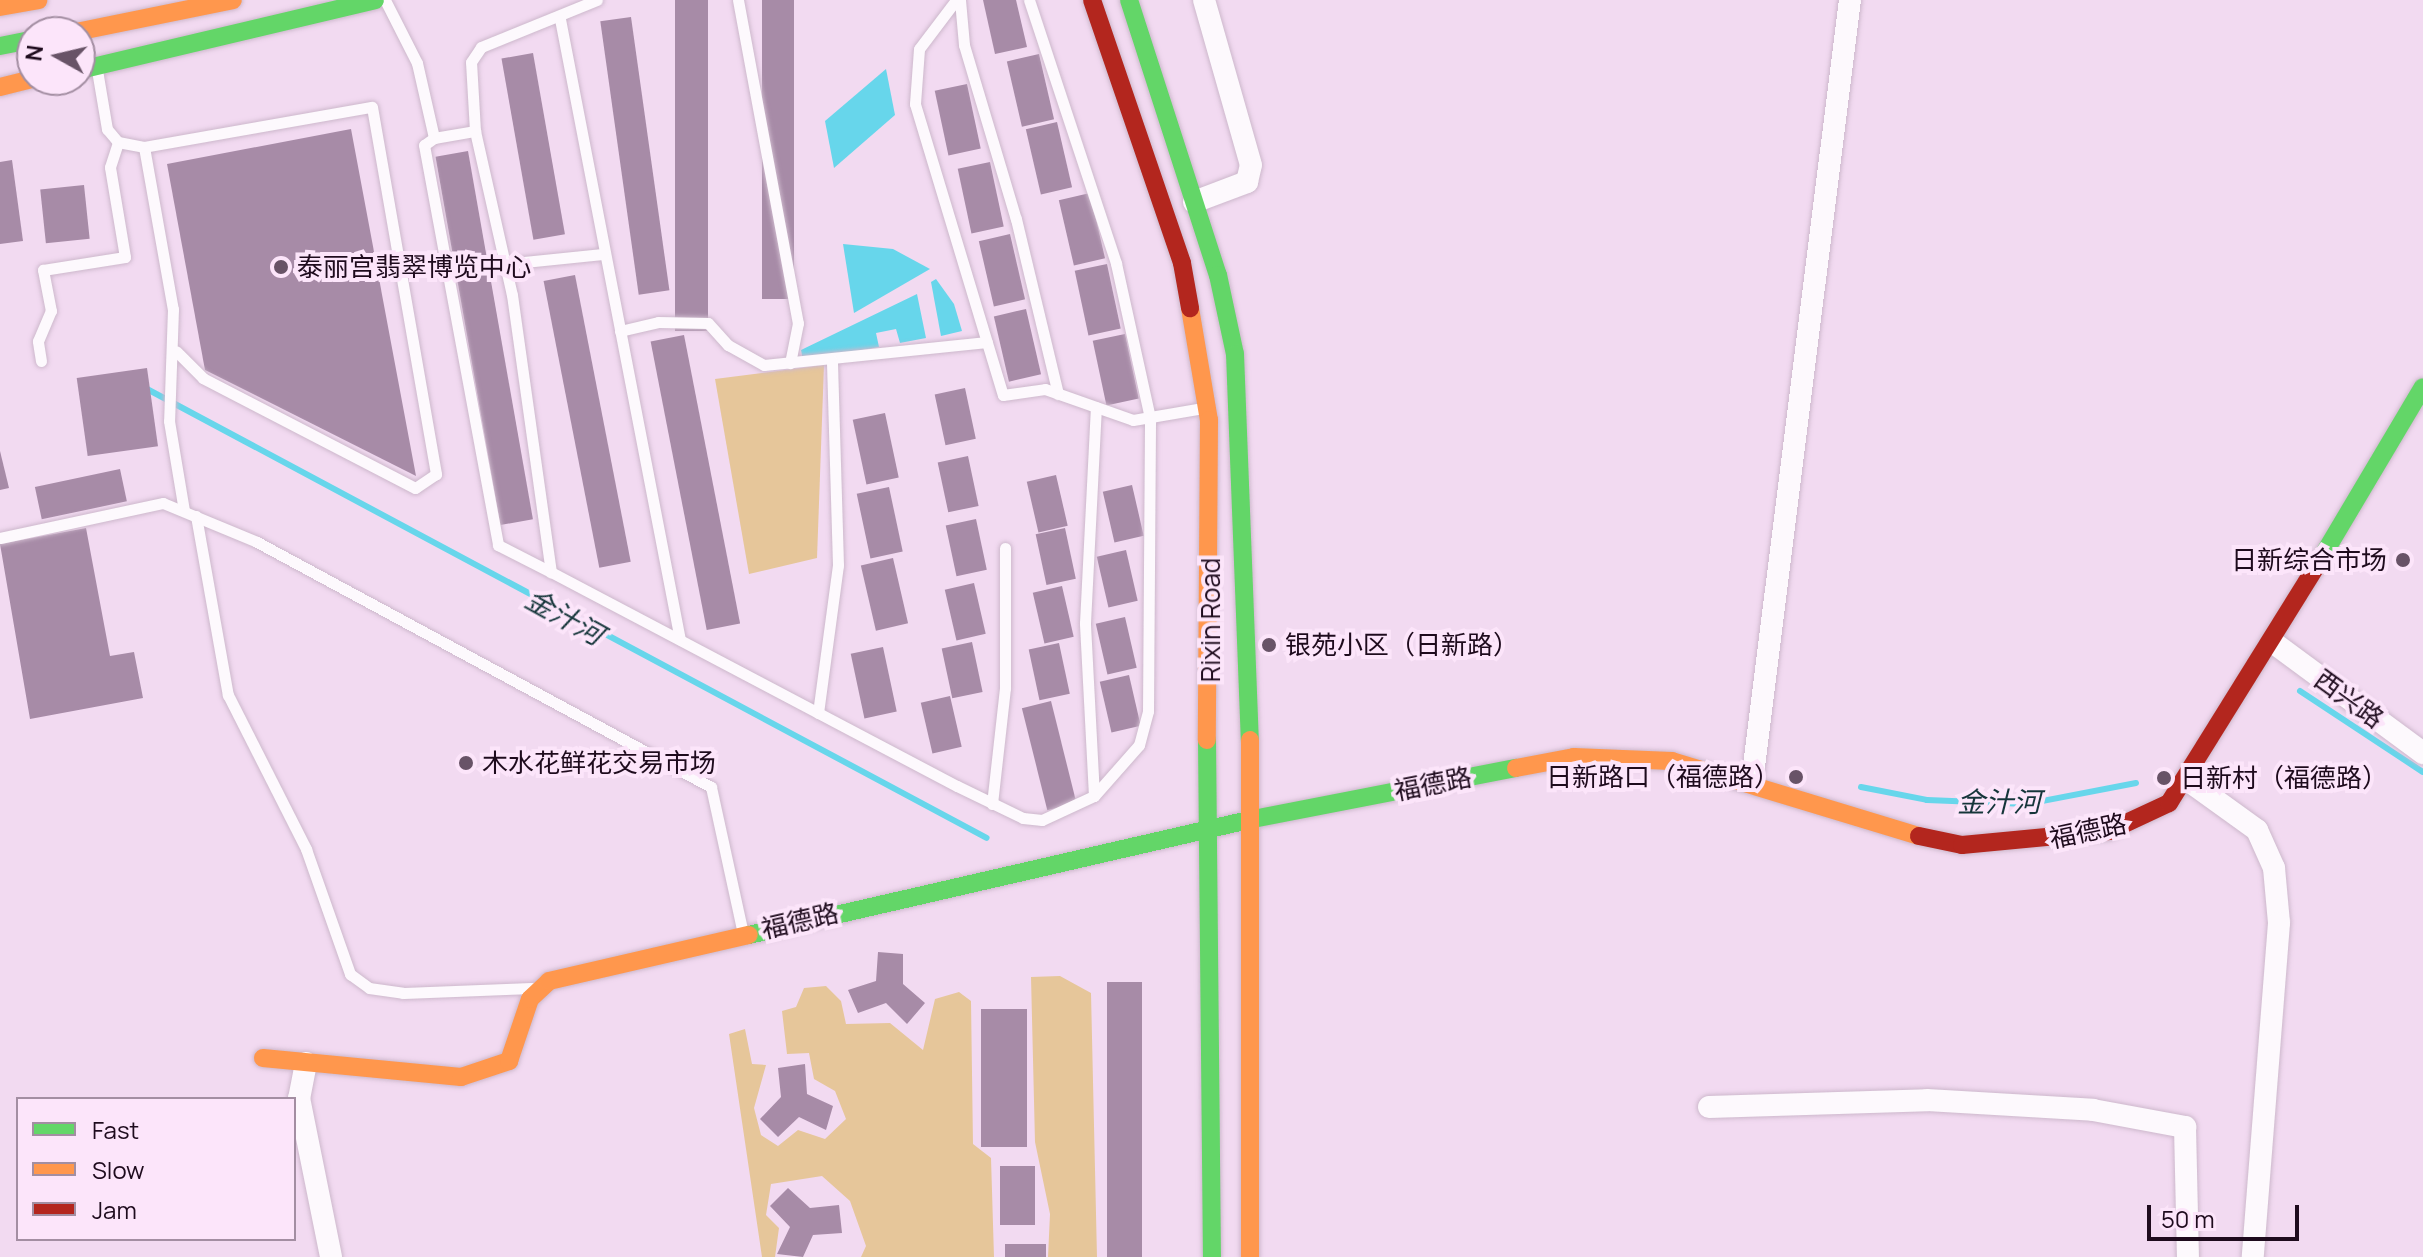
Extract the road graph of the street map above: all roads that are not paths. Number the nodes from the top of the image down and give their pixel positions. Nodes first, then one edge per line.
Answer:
1 (38, 0) edge
2 (233, 0) edge
3 (375, 0) edge
4 (385, 0) edge
5 (597, 0) edge
6 (738, 0) edge
7 (958, 0) edge
8 (1029, 0) edge
9 (1092, 0) edge
10 (1129, 0) edge
11 (1204, 0) edge
12 (1850, 0) edge
13 (0, 7) edge
14 (560, 19) junction
15 (96, 28) edge
16 (96, 67) edge
17 (96, 94) edge
18 (475, 131) junction
19 (434, 138) junction
20 (118, 142) junction
21 (144, 147) junction
22 (1194, 202) junction
23 (604, 254) junction
24 (505, 264) junction
25 (620, 331) junction
26 (987, 342) junction
27 (176, 351) junction
28 (41, 361) dead end
29 (832, 361) junction
30 (790, 363) junction
31 (2423, 387) edge
32 (1058, 394) junction
33 (1096, 407) junction
34 (1208, 407) junction
35 (1150, 418) junction
36 (184, 511) junction
37 (196, 516) junction
38 (0, 538) edge
39 (1005, 548) dead end
40 (551, 572) junction
41 (680, 640) junction
42 (2275, 644) junction
43 (818, 713) junction
44 (2423, 753) edge
45 (2189, 781) junction
46 (1752, 782) junction
47 (1094, 796) junction
48 (992, 804) junction
49 (1253, 819) junction
50 (1209, 829) junction
51 (743, 934) junction
52 (537, 990) junction
53 (263, 1058) dead end
54 (306, 1063) junction
55 (1709, 1107) dead end
56 (331, 1257) edge
57 (1212, 1257) edge
58 (1250, 1257) edge
59 (2188, 1257) edge
60 (2253, 1257) edge

1 - 13 main road
2 - 15 main road
3 - 16 main road
4 - 19 lane
5 - 14 lane
6 - 30 lane
7 - 26 lane
7 - 32 lane
8 - 35 lane
9 - 34 main road, Rixin Road
10 - 22 main road, Rixin Road
11 - 22 street
12 - 46 street
14 - 18 lane
14 - 23 lane
17 - 20 lane
18 - 19 lane
18 - 24 lane
19 - 40 lane
20 - 21 lane
20 - 28 lane
21 - 27 lane
21 - 27 lane
22 - 49 main road, Rixin Road
23 - 24 lane
23 - 25 lane
24 - 40 lane
25 - 30 lane
25 - 41 lane
26 - 29 lane
26 - 32 lane
27 - 36 lane
29 - 30 lane
29 - 43 lane
31 - 42 main road, 福德路
32 - 33 lane
33 - 35 lane
33 - 47 lane
34 - 35 lane
34 - 50 main road, Rixin Road
35 - 47 lane
36 - 37 lane
36 - 38 lane
37 - 51 lane
37 - 52 lane
39 - 48 lane
40 - 41 lane
41 - 43 lane
42 - 44 street, 西兴路
42 - 45 main road, 福德路
43 - 48 lane
45 - 46 main road, 福德路
45 - 60 street
46 - 49 main road, 福德路
47 - 48 lane
49 - 50 main road, 福德路
49 - 58 main road, Rixin Road
50 - 51 main road, 福德路
50 - 57 main road, Rixin Road
51 - 52 main road, 福德路
52 - 54 main road
53 - 54 main road
54 - 56 street
55 - 59 street

